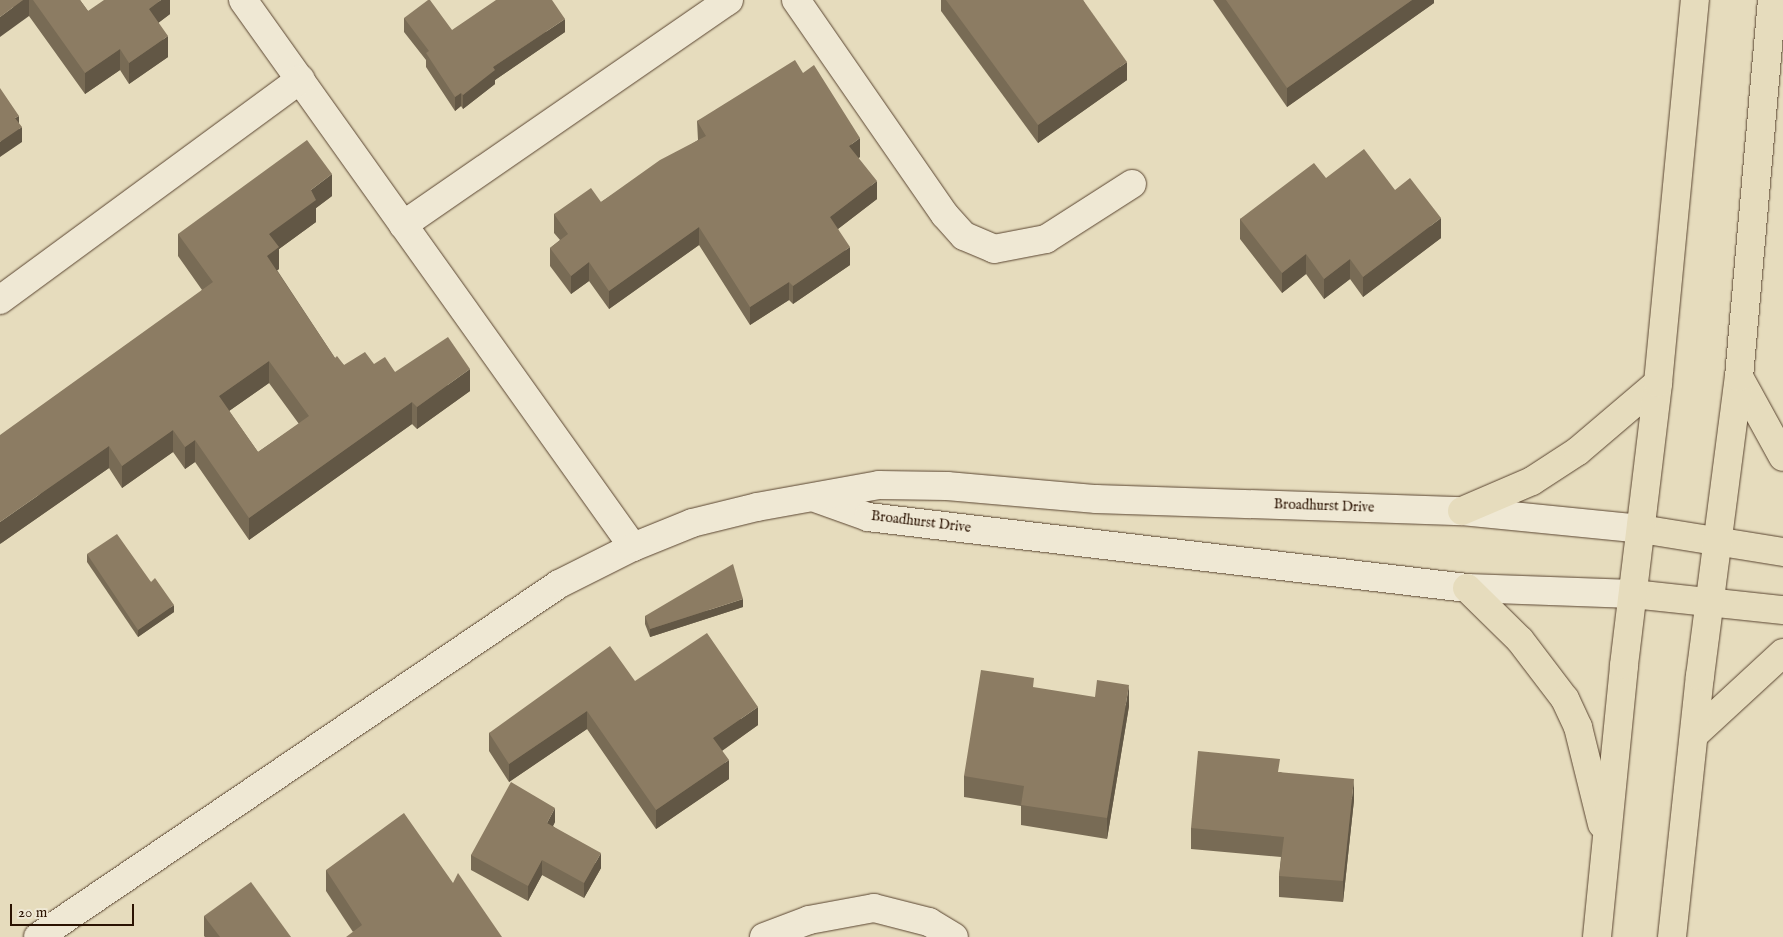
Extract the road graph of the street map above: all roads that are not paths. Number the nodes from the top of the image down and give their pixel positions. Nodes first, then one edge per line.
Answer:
1 (243, 0) edge
2 (729, 0) edge
3 (796, 0) edge
4 (1695, 0) edge
5 (1772, 0) edge
6 (301, 79) junction
7 (1132, 184) dead end
8 (402, 225) junction
9 (0, 300) edge
10 (1738, 377) junction
11 (1658, 383) junction
12 (1783, 457) edge
13 (818, 498) junction
14 (1462, 511) junction
15 (1641, 529) junction
16 (1717, 539) junction
17 (632, 547) junction
18 (1783, 552) edge
19 (1467, 588) junction
20 (1633, 594) junction
21 (1710, 604) junction
22 (1783, 610) edge
23 (1783, 653) edge
24 (1694, 735) junction
25 (1607, 850) junction
26 (38, 937) edge
27 (764, 937) edge
28 (954, 937) edge
29 (1597, 937) edge
30 (1672, 937) edge

1 - 6 street
2 - 8 street
3 - 7 street
4 - 11 main road
5 - 10 main road
6 - 8 street
6 - 9 street
8 - 17 street
10 - 12 main road
10 - 16 main road
11 - 14 main road
11 - 15 main road
13 - 14 street, Broadhurst Drive
13 - 17 street
13 - 19 street, Broadhurst Drive
14 - 15 street, Broadhurst Drive
15 - 16 main road, Broadhurst Drive
15 - 20 main road
16 - 18 main road, Broadhurst Drive
16 - 21 main road
17 - 26 street
19 - 20 street, Broadhurst Drive
19 - 25 main road
20 - 21 main road, Broadhurst Drive
20 - 25 main road
21 - 22 main road, Broadhurst Drive
21 - 24 main road
23 - 24 main road
24 - 30 main road
25 - 29 main road
27 - 28 street

